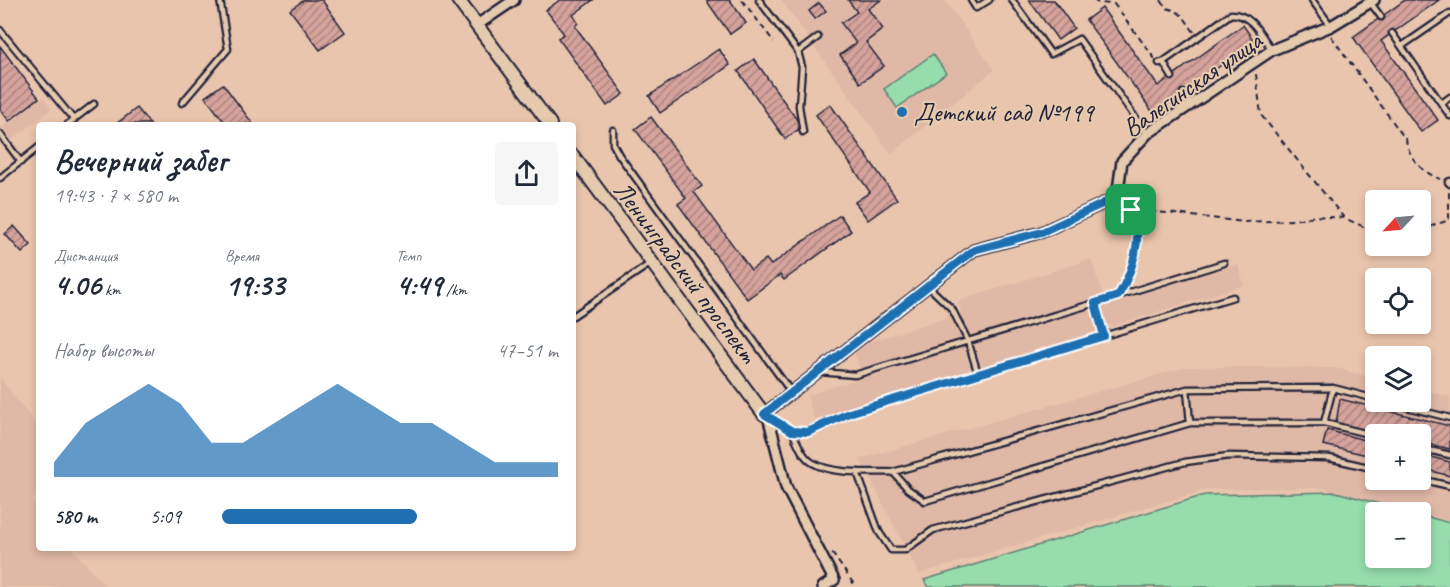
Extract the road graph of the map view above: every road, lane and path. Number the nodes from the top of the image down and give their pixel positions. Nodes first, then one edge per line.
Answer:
1 (220, 0) edge
2 (459, 0) edge
3 (742, 0) edge
4 (759, 0) edge
5 (971, 0) edge
6 (989, 0) edge
7 (1012, 0) edge
8 (1093, 0) edge
9 (1161, 0) edge
10 (1312, 0) edge
11 (510, 1) edge
12 (1372, 1) edge
13 (1450, 13) edge
14 (1381, 17) dead end
15 (477, 25) junction
16 (1328, 28) junction
17 (0, 30) edge
18 (1392, 33) dead end
19 (818, 37) dead end
20 (1198, 37) junction
21 (774, 42) dead end
22 (1402, 46) junction
23 (1272, 50) junction
24 (798, 52) junction
25 (1161, 63) junction
26 (1251, 63) junction
27 (1172, 76) dead end
28 (1183, 93) dead end
29 (1450, 97) edge
30 (182, 103) dead end
31 (1442, 103) junction
32 (94, 104) dead end
33 (1193, 105) junction
34 (1450, 116) edge
35 (74, 120) junction
36 (71, 122) edge
37 (549, 122) edge
38 (613, 130) dead end
39 (804, 132) dead end
40 (0, 134) edge
41 (1148, 134) junction
42 (36, 150) edge
43 (576, 160) edge
44 (21, 162) junction
45 (0, 178) edge
46 (1450, 182) edge
47 (1117, 197) junction
48 (1131, 210) junction
49 (1344, 218) junction
50 (1431, 226) edge
51 (1365, 227) edge
52 (651, 263) junction
53 (1224, 263) dead end
54 (928, 285) junction
55 (1118, 296) junction
56 (1233, 297) dead end
57 (1095, 303) junction
58 (576, 314) edge
59 (1104, 336) junction
60 (968, 341) junction
61 (818, 372) junction
62 (978, 374) junction
63 (1333, 388) junction
64 (1187, 389) junction
65 (791, 392) junction
66 (1365, 396) edge
67 (1426, 412) edge
68 (766, 415) junction
69 (1450, 418) edge
70 (1190, 423) junction
71 (1324, 423) junction
72 (792, 431) junction
73 (1365, 433) edge
74 (1431, 451) edge
75 (1450, 455) edge
76 (1365, 466) edge
77 (857, 472) junction
78 (893, 472) junction
79 (1431, 482) edge
80 (1450, 486) edge
81 (823, 587) edge

1 - 30 lane
2 - 15 street
3 - 21 path
4 - 24 lane
5 - 6 lane
7 - 41 lane
8 - 25 path
9 - 20 path
10 - 16 lane
11 - 15 street
12 - 14 lane
12 - 16 street, Валегинская улица
13 - 22 lane
15 - 37 street
16 - 23 street, Валегинская улица
16 - 46 path
17 - 35 lane
18 - 22 lane
19 - 24 lane
20 - 23 lane
20 - 25 lane
22 - 31 lane
23 - 26 street, Валегинская улица
24 - 39 lane
25 - 27 lane
26 - 33 street, Валегинская улица
26 - 49 path
28 - 33 lane
29 - 31 lane
31 - 34 lane
32 - 35 lane
33 - 41 street, Валегинская улица
35 - 36 lane
38 - 65 lane
40 - 44 lane
41 - 47 street, Валегинская улица
42 - 44 lane
43 - 52 street, Ленинградский проспект
44 - 45 lane
46 - 50 path
47 - 48 lane
47 - 54 street
48 - 49 path
48 - 55 lane
49 - 51 path
52 - 58 lane
52 - 68 street, Ленинградский проспект
53 - 55 lane
54 - 60 lane
54 - 61 street
55 - 57 lane
56 - 59 lane
57 - 59 lane
57 - 60 lane
59 - 62 lane
60 - 61 lane
60 - 62 lane
61 - 65 street
62 - 72 lane
63 - 64 lane
63 - 66 lane
63 - 71 lane
64 - 70 lane
64 - 78 lane
65 - 68 street
67 - 69 lane
68 - 72 lane
68 - 81 street
70 - 71 lane
70 - 78 lane
71 - 73 lane
72 - 77 lane
74 - 75 lane
76 - 77 lane
77 - 78 lane
79 - 80 lane

